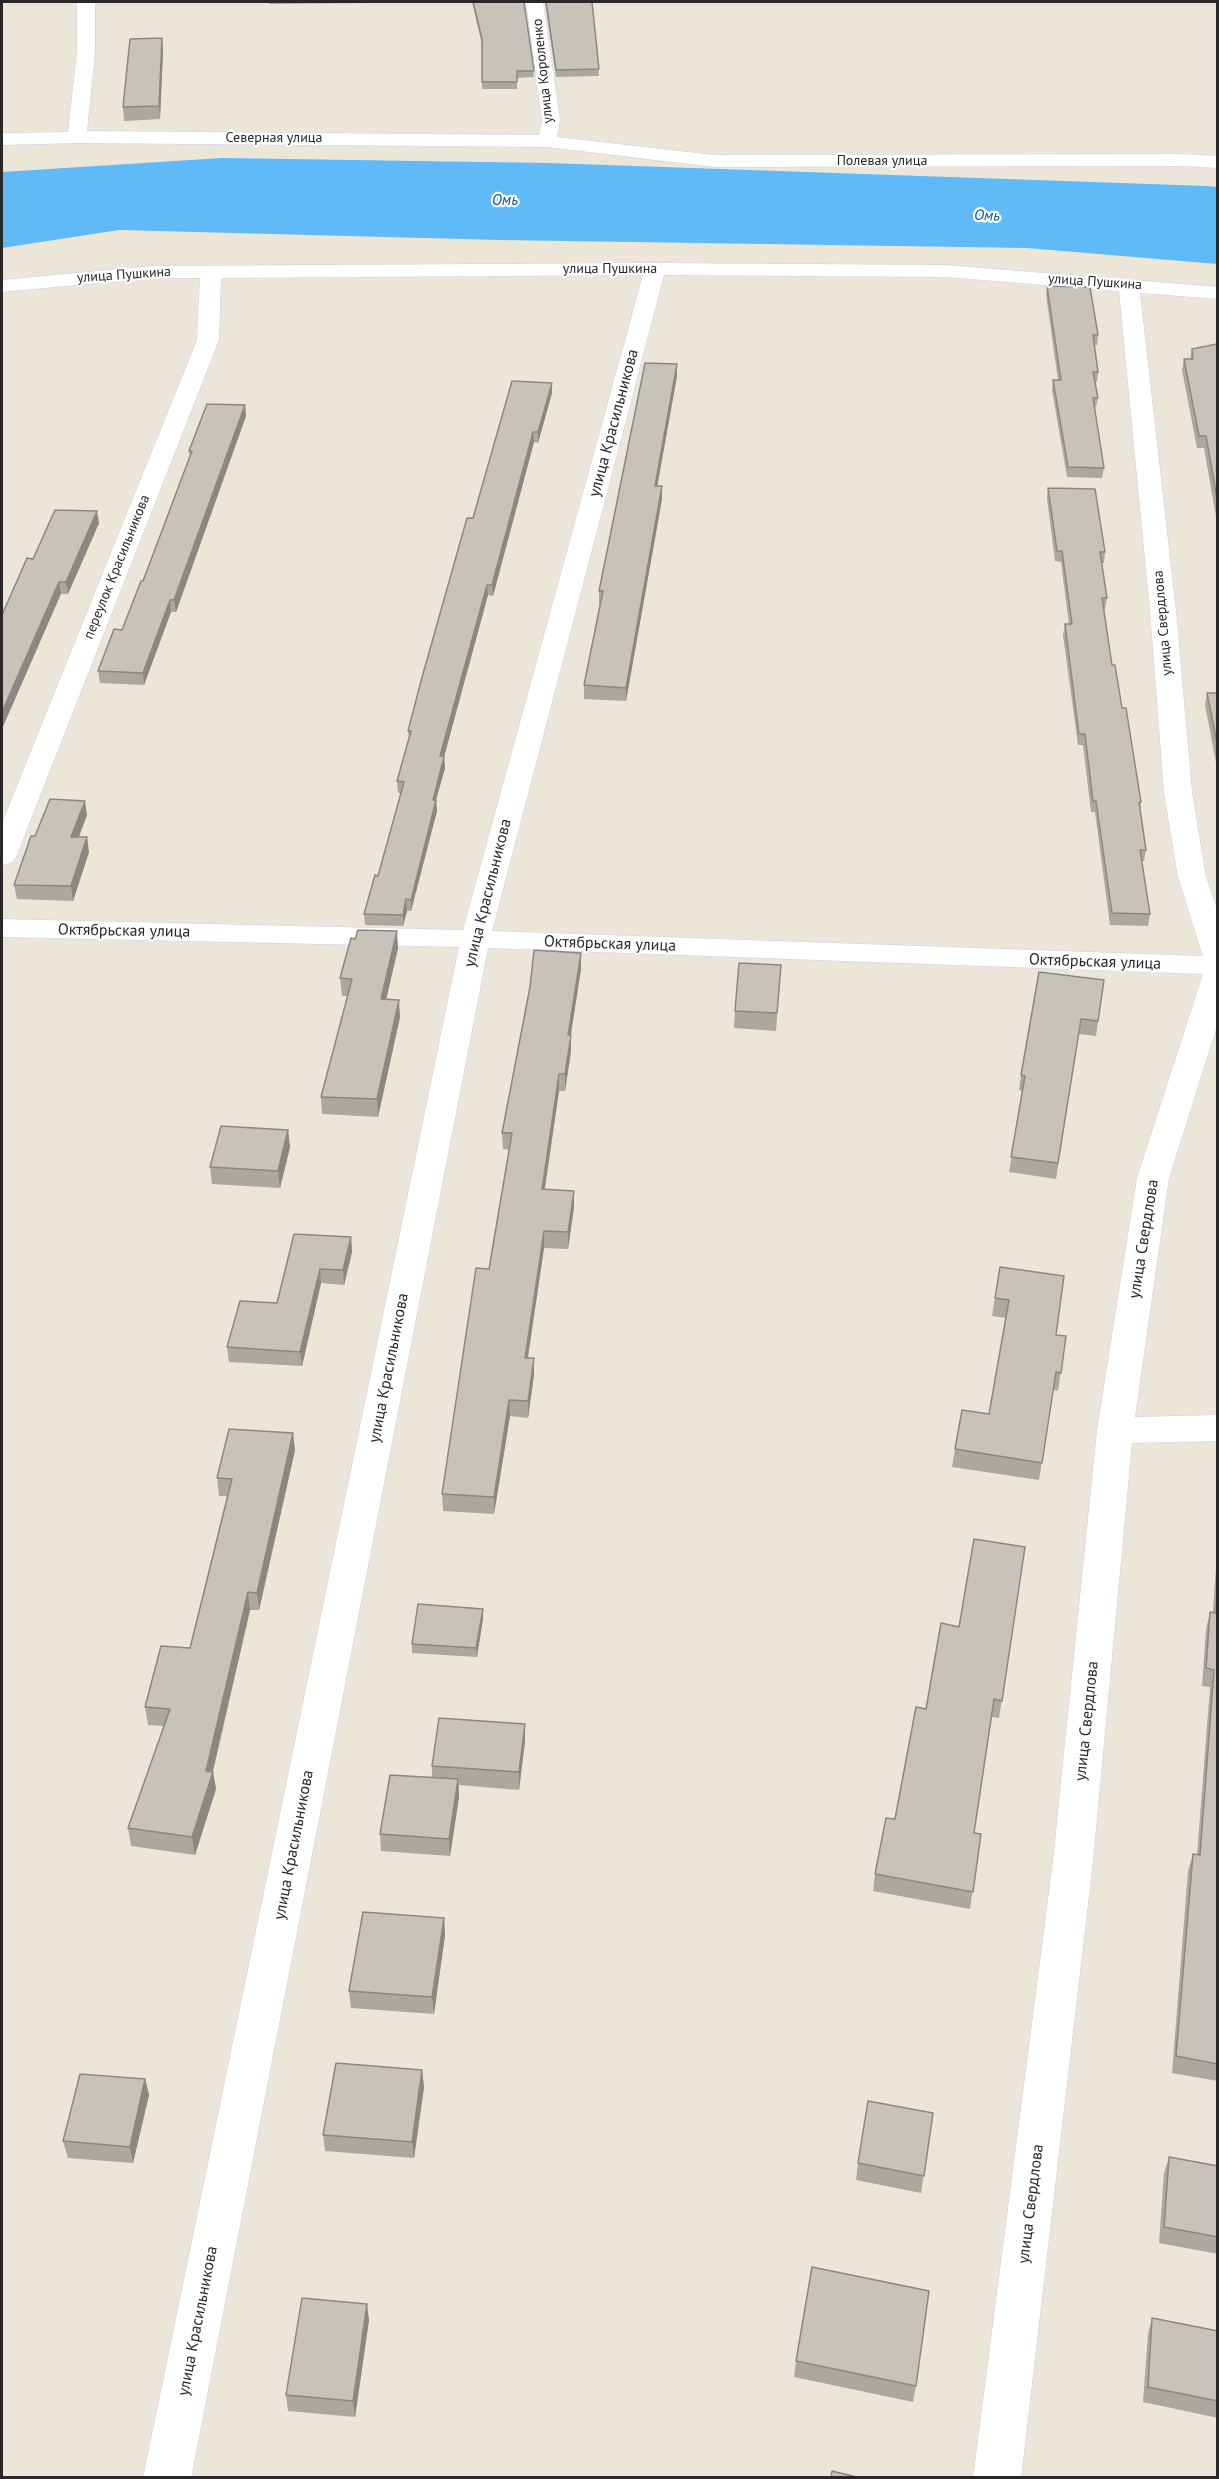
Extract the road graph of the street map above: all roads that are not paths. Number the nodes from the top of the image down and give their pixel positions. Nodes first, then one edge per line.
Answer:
1 (86, 2) edge
2 (535, 2) edge
3 (77, 137) junction
4 (2, 139) edge
5 (547, 141) junction
6 (1218, 162) edge
7 (655, 269) junction
8 (211, 272) junction
9 (1129, 285) junction
10 (2, 286) edge
11 (1218, 294) edge
12 (2, 857) edge
13 (2, 928) edge
14 (475, 939) junction
15 (1218, 958) edge
16 (1218, 966) edge
17 (1218, 974) edge
18 (1218, 1428) edge
19 (1115, 1430) junction
20 (167, 2478) edge
21 (997, 2478) edge

1 - 3 street
2 - 5 street, улица Короленко
3 - 4 street, Северная улица
3 - 5 street, Северная улица
5 - 6 street, Полевая улица
7 - 8 street, улица Пушкина
7 - 9 street, улица Пушкина
7 - 14 street, улица Красильникова
8 - 10 street, улица Пушкина
8 - 12 street, переулок Красильникова
9 - 11 street, улица Пушкина
9 - 15 street, улица Свердлова
13 - 14 street, Октябрьская улица
14 - 16 street, Октябрьская улица
14 - 20 street, улица Красильникова
17 - 19 street, улица Свердлова
18 - 19 street
19 - 21 street, улица Свердлова

